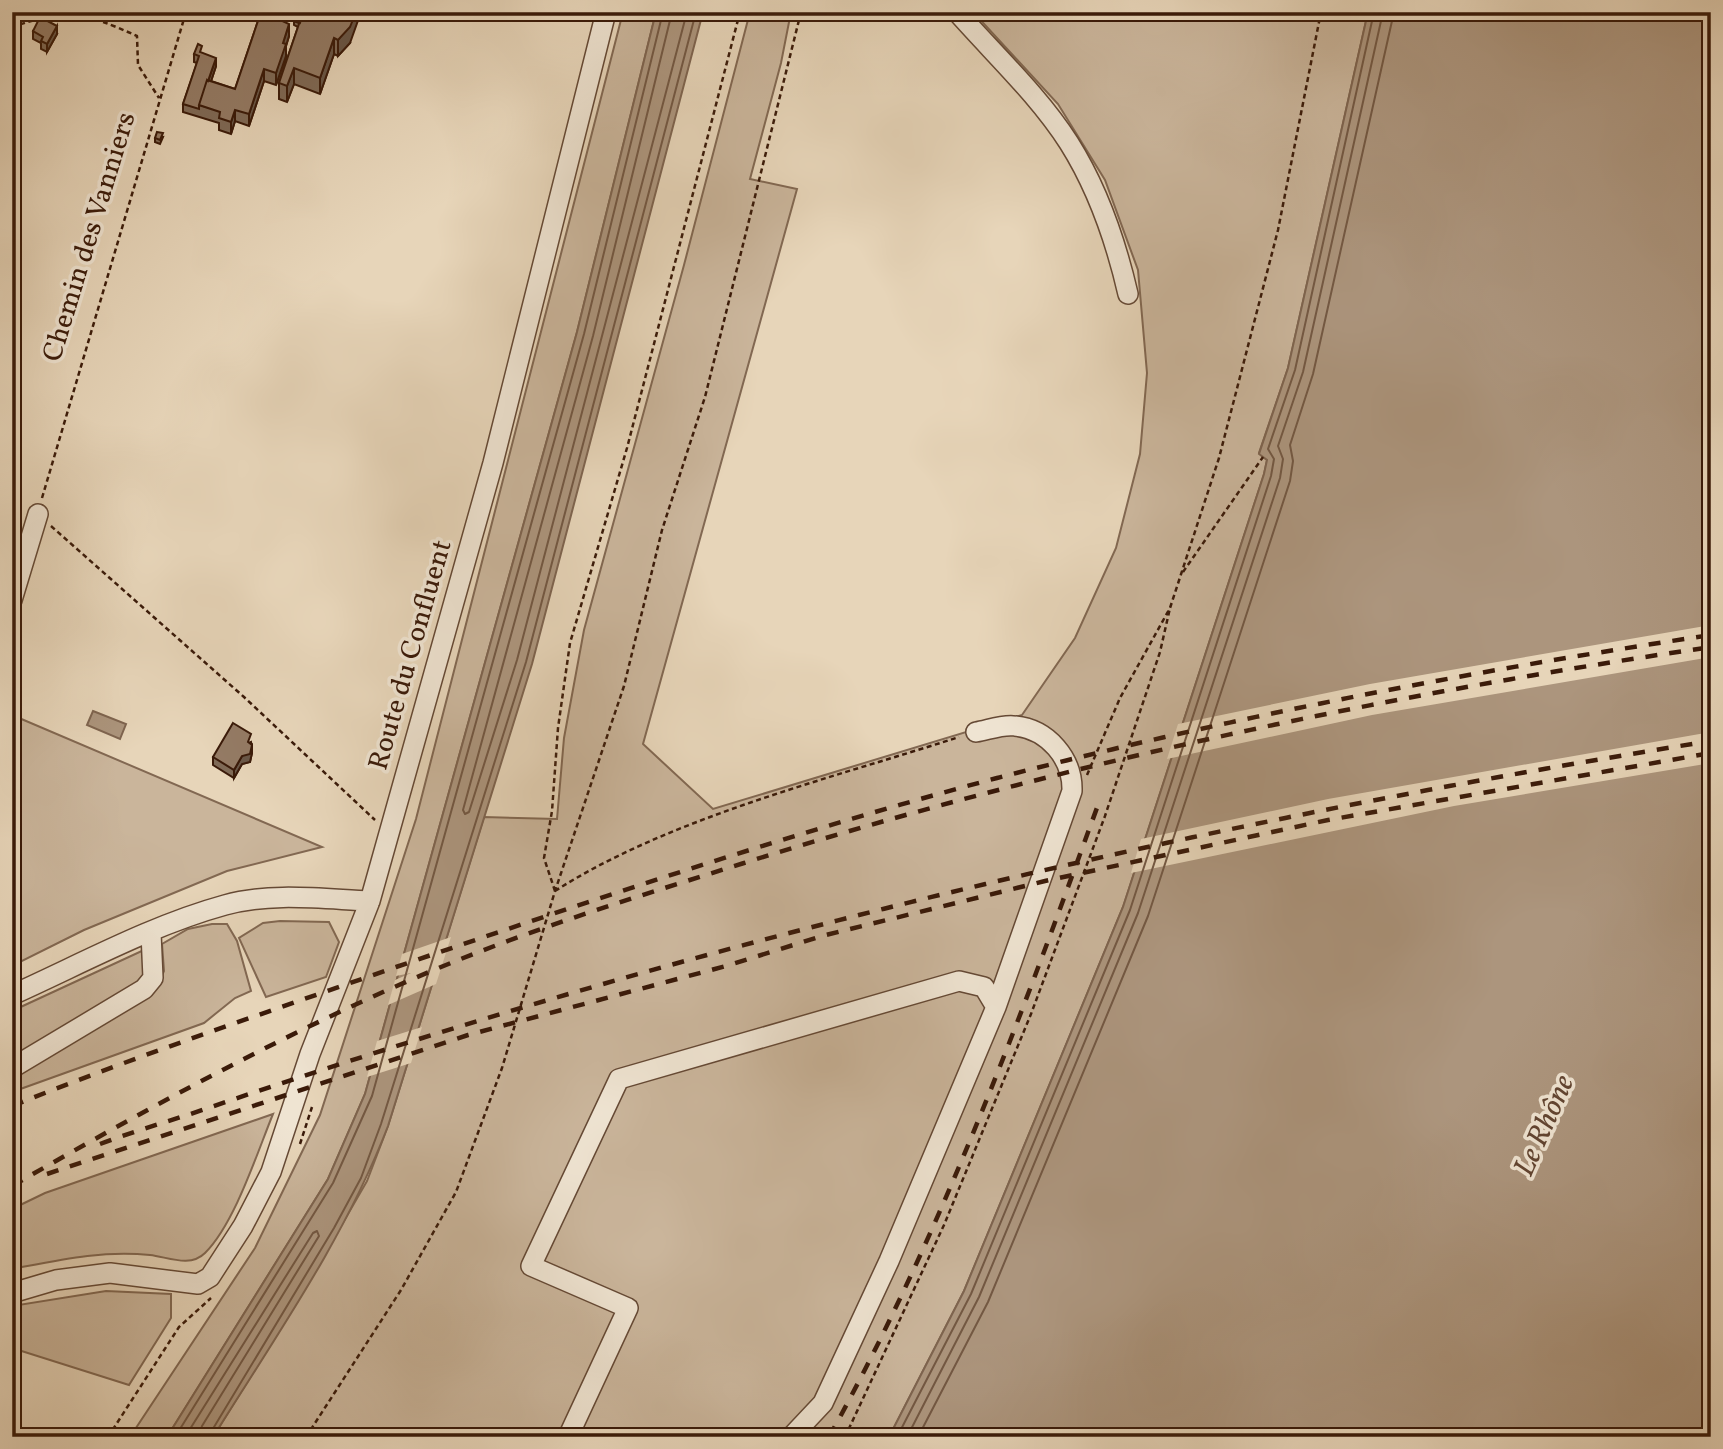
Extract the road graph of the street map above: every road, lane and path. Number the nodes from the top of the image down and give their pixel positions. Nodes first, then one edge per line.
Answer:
1 (186, 12) edge
2 (606, 12) edge
3 (740, 12) edge
4 (801, 12) edge
5 (957, 12) edge
6 (1321, 12) edge
7 (91, 14) edge
8 (12, 27) edge
9 (160, 99) junction
10 (1128, 294) dead end
11 (1263, 457) dead end
12 (38, 514) junction
13 (1181, 574) junction
14 (12, 600) edge
15 (1170, 608) junction
16 (976, 732) joint
17 (1072, 792) junction
18 (389, 835) junction
19 (555, 891) junction
20 (370, 901) junction
21 (151, 933) junction
22 (12, 995) edge
23 (996, 1007) junction
24 (12, 1068) edge
25 (12, 1293) edge
26 (195, 1311) dead end
27 (108, 1437) edge
28 (306, 1437) edge
29 (568, 1437) edge
30 (790, 1437) edge
31 (845, 1437) edge

1 - 9 path, Chemin des Vanniers
2 - 18 street, Route du Confluent
3 - 19 path
4 - 19 path
5 - 10 street
6 - 13 path
7 - 8 path
7 - 9 path
9 - 12 path, Chemin des Vanniers
11 - 13 path
12 - 14 street
12 - 18 path
13 - 15 path
15 - 17 path
15 - 31 path
16 - 17 street
16 - 19 path
17 - 23 street
18 - 20 street, Route du Confluent
19 - 28 path
20 - 21 street
20 - 25 street, Route du Confluent
21 - 22 street
21 - 24 street
23 - 29 street
23 - 30 street
26 - 27 path

